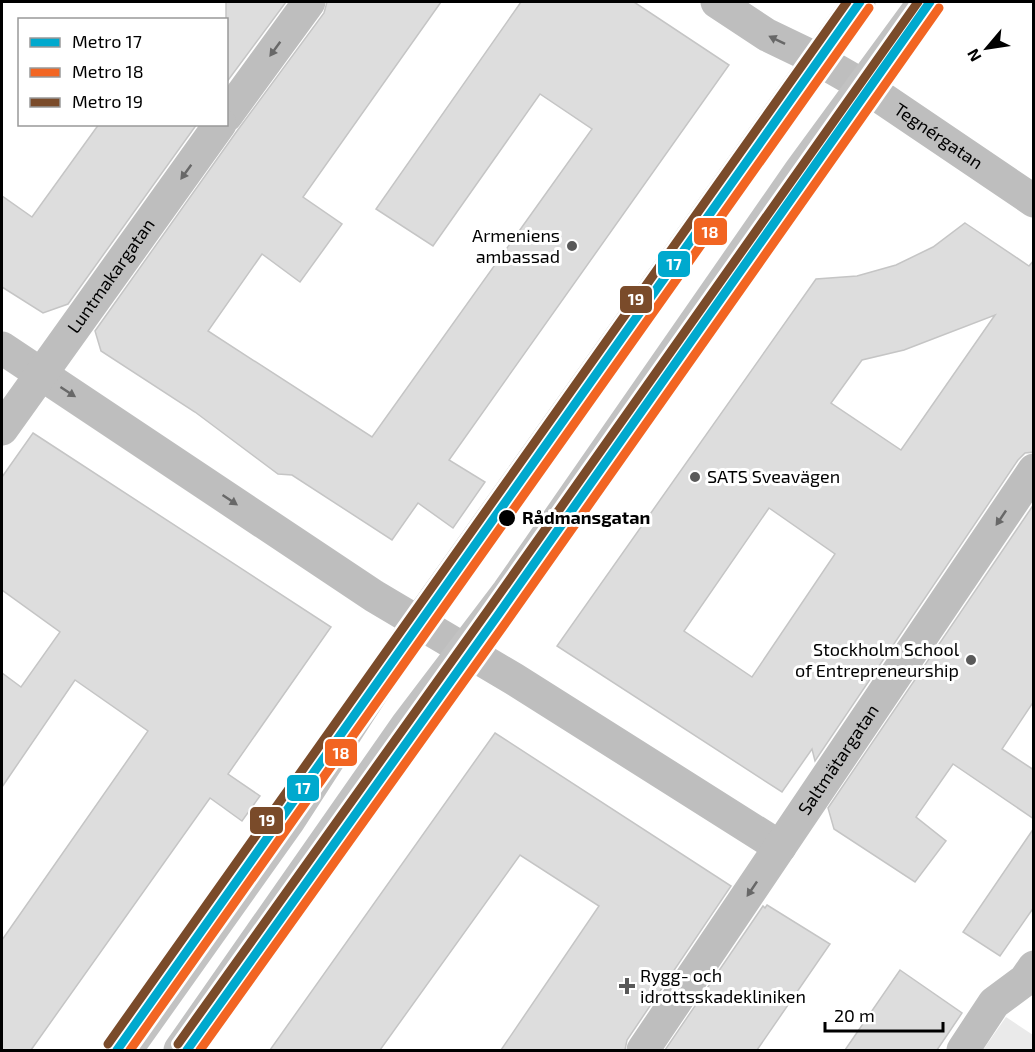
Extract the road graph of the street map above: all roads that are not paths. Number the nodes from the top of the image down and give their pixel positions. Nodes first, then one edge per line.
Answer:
1 (309, 2) edge
2 (717, 2) edge
3 (859, 2) edge
4 (924, 2) edge
5 (817, 59) junction
6 (864, 86) junction
7 (228, 113) edge
8 (219, 126) edge
9 (1034, 201) edge
10 (2, 348) edge
11 (41, 374) junction
12 (2, 429) edge
13 (1034, 470) edge
14 (418, 623) junction
15 (465, 649) junction
16 (780, 847) junction
17 (1031, 977) edge
18 (126, 1050) edge
19 (180, 1050) edge
20 (643, 1050) edge
21 (963, 1050) edge

1 -> 7 street
5 -> 2 street, Tegnérgatan
3 - 5 main road
4 - 6 main road
5 - 6 street, Tegnérgatan
5 - 14 main road
6 - 9 street, Tegnérgatan
6 - 15 main road
8 -> 11 street, Luntmakargatan
10 - 11 street
11 - 12 street, Luntmakargatan
11 -> 14 street
13 -> 16 street, Saltmätargatan
14 - 15 street
14 - 18 main road
15 - 16 street
15 - 19 main road
16 -> 20 street, Saltmätargatan
17 - 21 street

